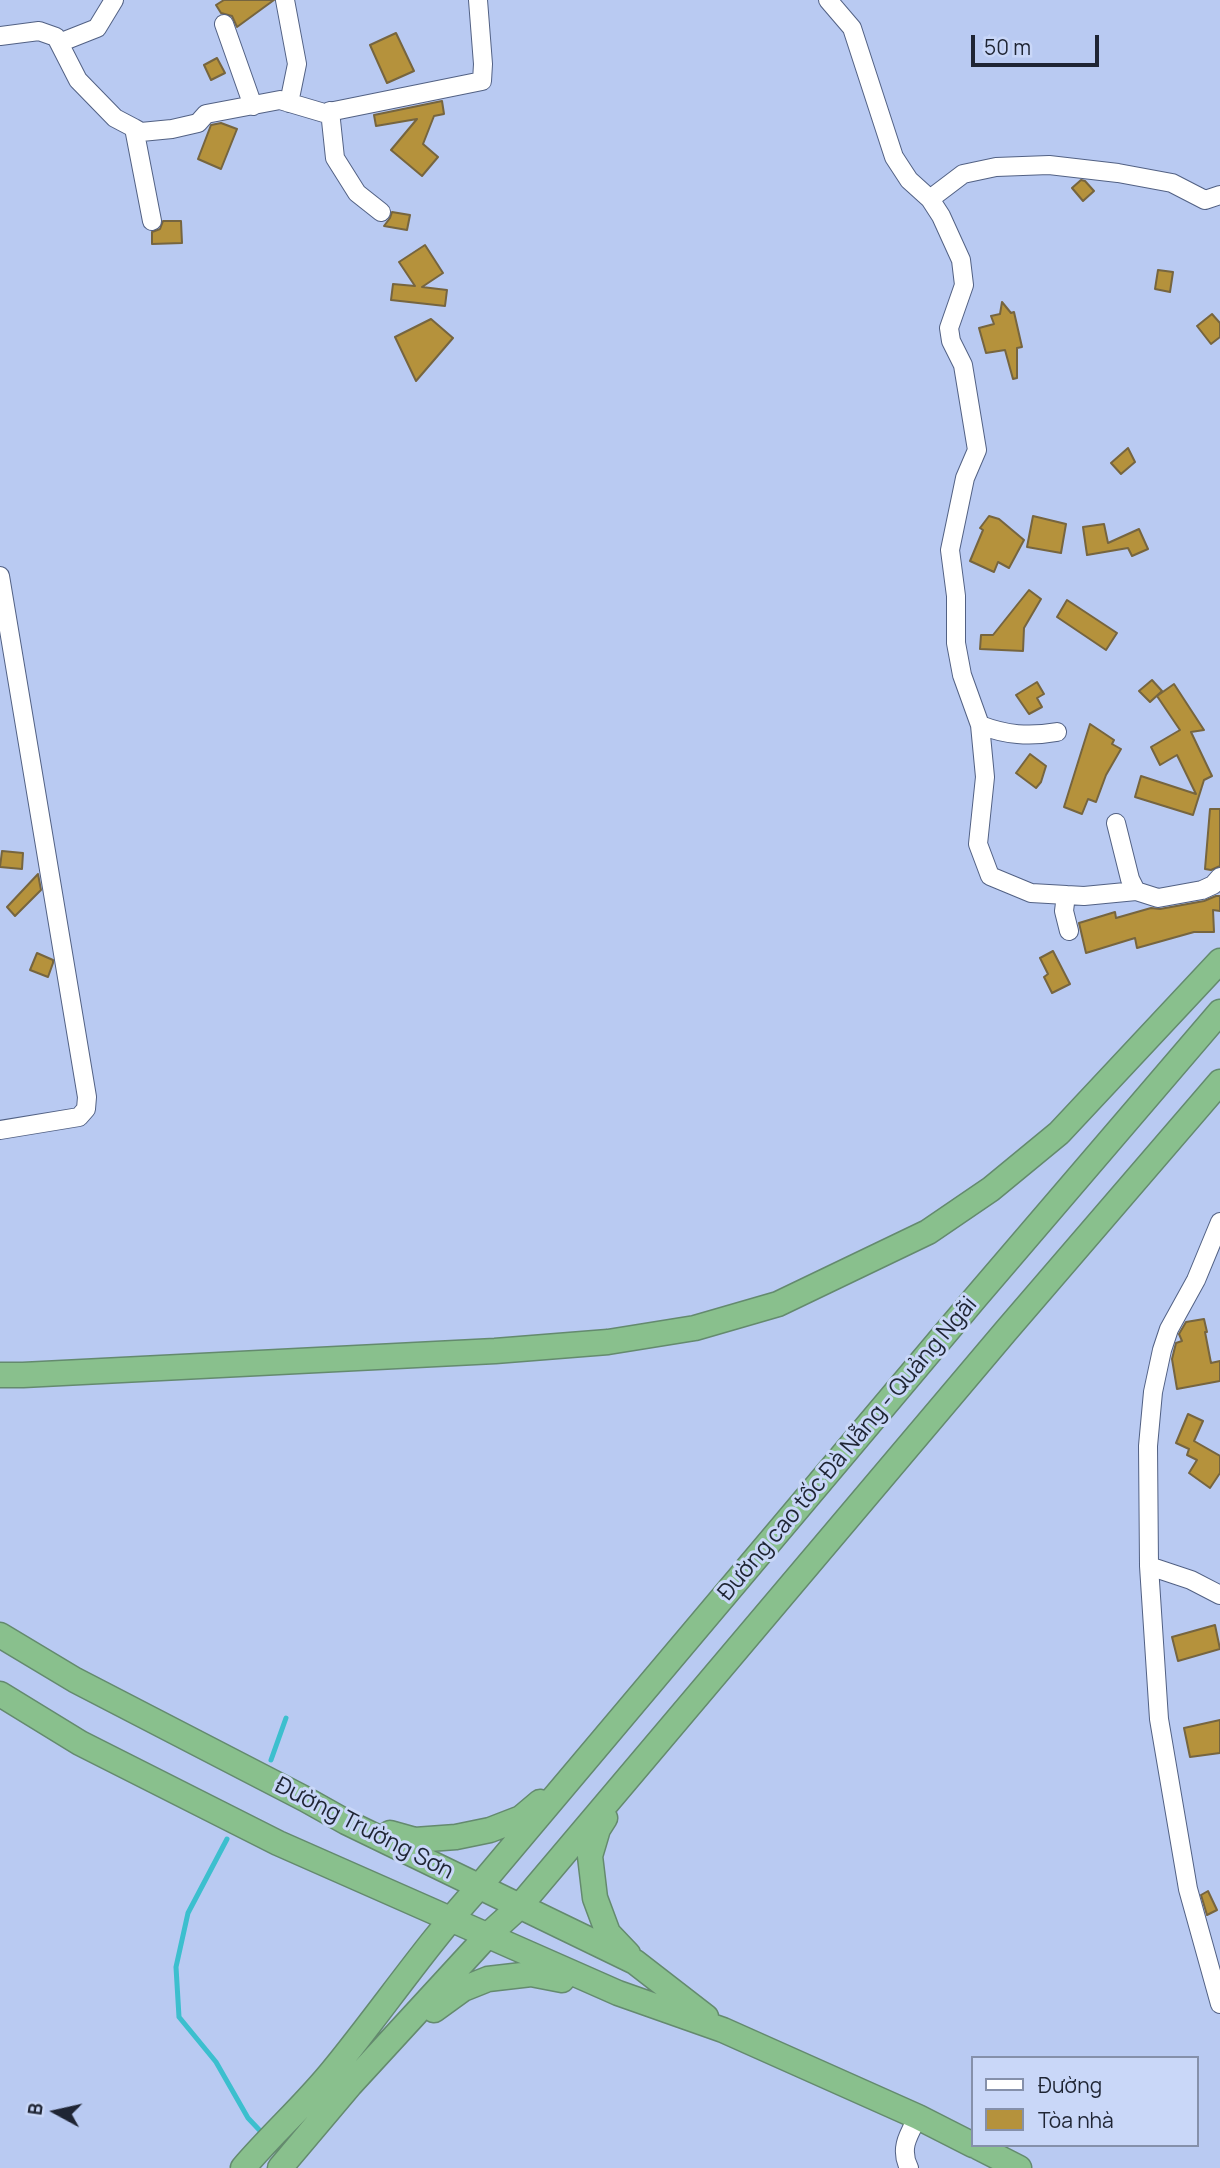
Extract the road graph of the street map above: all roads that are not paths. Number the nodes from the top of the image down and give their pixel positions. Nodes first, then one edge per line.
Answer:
1 (114, 0) edge
2 (285, 0) edge
3 (478, 0) edge
4 (828, 0) edge
5 (224, 24) dead end
6 (0, 36) edge
7 (59, 43) junction
8 (289, 103) junction
9 (253, 106) junction
10 (330, 111) junction
11 (134, 128) junction
12 (1220, 195) edge
13 (930, 199) junction
14 (381, 212) dead end
15 (152, 221) dead end
16 (0, 576) edge
17 (4, 624) edge
18 (980, 725) junction
19 (1057, 732) dead end
20 (1116, 823) dead end
21 (1220, 877) edge
22 (1136, 891) junction
23 (1066, 895) junction
24 (1069, 931) dead end
25 (1220, 961) edge
26 (1220, 1012) edge
27 (1220, 1083) edge
28 (0, 1130) edge
29 (1220, 1222) edge
30 (0, 1375) edge
31 (1149, 1566) junction
32 (1220, 1595) edge
33 (0, 1635) edge
34 (0, 1694) edge
35 (630, 1708) junction
36 (663, 1737) junction
37 (305, 1799) junction
38 (478, 1888) junction
39 (519, 1907) junction
40 (449, 1919) junction
41 (487, 1936) junction
42 (635, 1962) junction
43 (618, 1993) junction
44 (1220, 2004) edge
45 (723, 2030) junction
46 (350, 2085) junction
47 (918, 2117) junction
48 (972, 2144) edge
49 (978, 2147) edge
50 (245, 2166) edge
51 (280, 2168) edge
52 (909, 2168) edge
53 (1020, 2168) edge

1 - 7 street
2 - 8 street
3 - 10 street
4 - 13 street
5 - 9 street
6 - 7 street
7 - 11 street
8 - 9 street
8 - 10 street
9 - 11 street
10 - 14 street
11 - 15 street
12 - 13 street
13 - 18 street
16 - 17 street
17 - 28 street
18 - 19 street
18 - 23 street
20 - 22 street
21 - 22 street
22 - 23 street
23 - 24 street
25 - 30 highway
26 - 35 highway, Đường cao tốc Đà Nẵng - Quảng Ngãi
27 - 36 highway, Đường cao tốc Đà Nẵng - Quảng Ngãi
29 - 31 street
31 - 32 street
31 - 44 street
33 - 37 highway, Đường Trường Sơn
34 - 40 highway, Đường Trường Sơn
35 - 37 highway
35 - 38 highway, Đường cao tốc Đà Nẵng - Quảng Ngãi
36 - 39 highway, Đường cao tốc Đà Nẵng - Quảng Ngãi
36 - 42 highway
37 - 38 highway, Đường Trường Sơn
38 - 39 highway, Đường Trường Sơn
38 - 40 highway, Đường cao tốc Đà Nẵng - Quảng Ngãi
39 - 41 highway, Đường cao tốc Đà Nẵng - Quảng Ngãi
39 - 42 highway, Đường Trường Sơn
40 - 41 highway, Đường Trường Sơn
40 - 50 highway, Đường cao tốc Đà Nẵng - Quảng Ngãi
41 - 43 highway, Đường Trường Sơn
41 - 46 highway, Đường cao tốc Đà Nẵng - Quảng Ngãi
42 - 45 highway, Đường Trường Sơn
43 - 45 highway, Đường Trường Sơn
43 - 46 highway
45 - 47 highway, Đường Trường Sơn
46 - 51 highway
47 - 48 highway, Đường Trường Sơn
47 - 52 street
49 - 53 highway, Đường Trường Sơn

